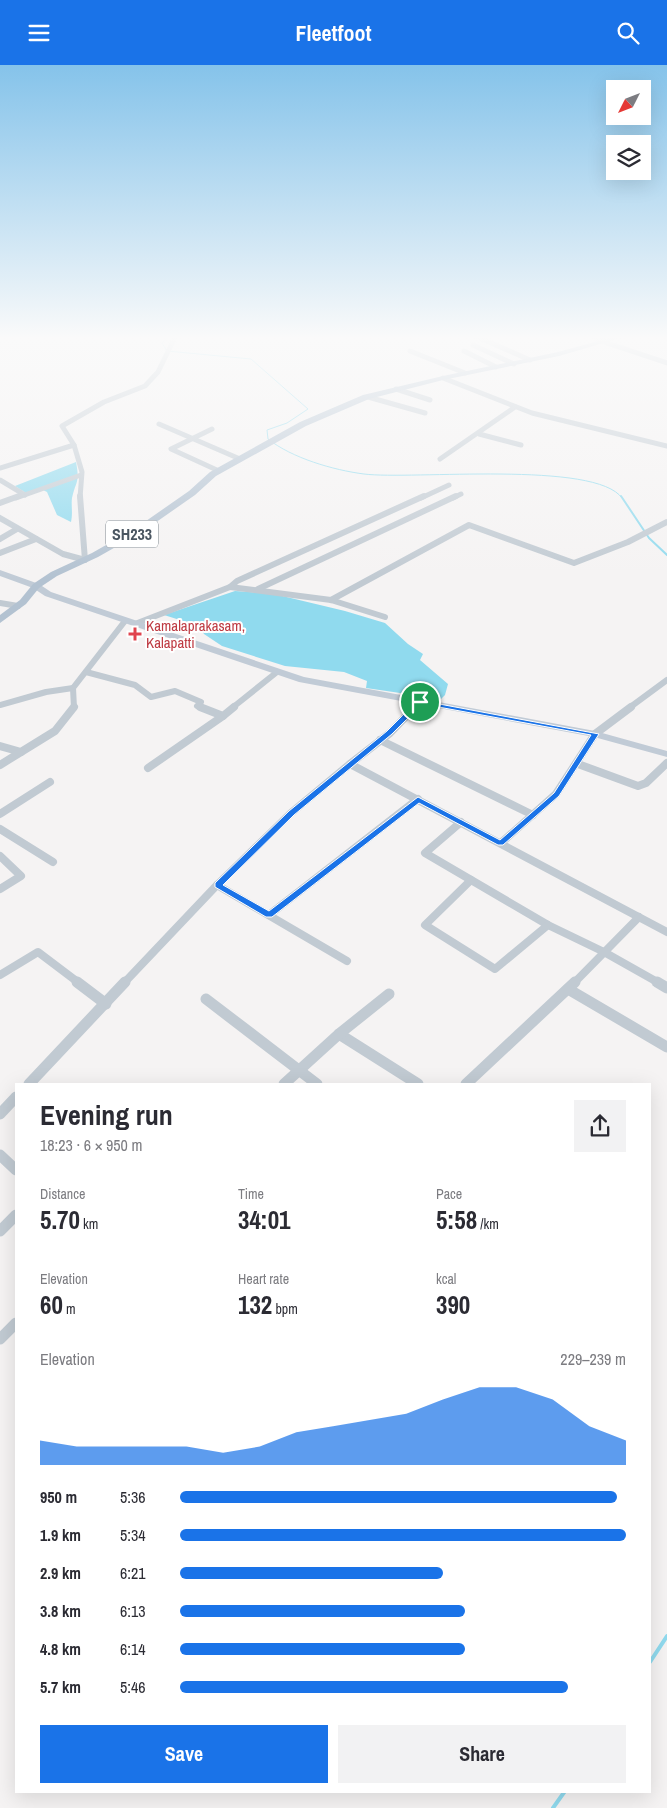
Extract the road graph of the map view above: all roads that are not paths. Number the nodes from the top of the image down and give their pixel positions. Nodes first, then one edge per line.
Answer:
1 (80, 416) edge
2 (321, 416) edge
3 (502, 416) edge
4 (546, 416) edge
5 (159, 424) dead end
6 (212, 429) dead end
7 (479, 434) junction
8 (192, 438) junction
9 (74, 445) junction
10 (521, 445) dead end
11 (667, 446) edge
12 (240, 459) junction
13 (440, 459) dead end
14 (0, 468) edge
15 (219, 471) junction
16 (81, 475) junction
17 (0, 480) edge
18 (449, 485) dead end
19 (461, 494) dead end
20 (25, 495) junction
21 (0, 503) edge
22 (0, 518) edge
23 (667, 522) edge
24 (17, 529) junction
25 (0, 539) edge
26 (36, 539) junction
27 (0, 553) edge
28 (85, 560) junction
29 (0, 573) edge
30 (36, 586) junction
31 (230, 587) junction
32 (258, 589) junction
33 (331, 600) junction
34 (0, 603) edge
35 (18, 606) junction
36 (385, 617) dead end
37 (0, 620) edge
38 (130, 623) junction
39 (86, 672) junction
40 (277, 672) junction
41 (667, 680) edge
42 (73, 688) junction
43 (420, 702) junction
44 (0, 705) edge
45 (223, 716) junction
46 (595, 734) junction
47 (380, 740) junction
48 (0, 746) edge
49 (21, 751) junction
50 (667, 754) edge
51 (578, 763) junction
52 (667, 763) edge
53 (350, 764) junction
54 (0, 765) edge
55 (148, 768) dead end
56 (50, 782) dead end
57 (418, 799) junction
58 (0, 814) edge
59 (533, 815) junction
60 (461, 822) junction
61 (0, 829) edge
62 (501, 843) junction
63 (0, 856) edge
64 (53, 862) dead end
65 (471, 880) junction
66 (217, 885) junction
67 (0, 889) edge
68 (269, 915) junction
69 (639, 917) junction
70 (548, 925) junction
71 (667, 932) edge
72 (604, 952) junction
73 (346, 961) dead end
74 (0, 975) edge
75 (667, 987) edge
76 (568, 989) junction
77 (389, 994) dead end
78 (206, 999) dead end
79 (106, 1004) junction
80 (339, 1034) junction
81 (667, 1047) edge
82 (300, 1072) junction
83 (30, 1083) edge
84 (285, 1083) edge
85 (316, 1083) edge
86 (416, 1083) edge
87 (467, 1083) edge
88 (15, 1098) edge
89 (0, 1114) edge
90 (0, 1155) edge
91 (15, 1169) edge
92 (15, 1216) edge
93 (0, 1231) edge
94 (15, 1324) edge
95 (0, 1339) edge

1 - 9 street
2 - 12 main road, SH233
3 - 7 street
4 - 11 street
5 - 8 street
6 - 8 street
7 - 10 street
7 - 13 street
8 - 12 street
8 - 15 street
9 - 14 street
9 - 16 street
12 - 15 main road, SH233
15 - 28 main road, SH233
16 - 20 street
16 - 28 street
17 - 20 street
18 - 31 street
19 - 32 street
20 - 21 street
22 - 24 street
23 - 33 street
24 - 25 street
24 - 26 street
26 - 27 street
26 - 28 street
28 - 30 main road, SH233
29 - 30 main road
30 - 35 main road, SH233
30 - 38 main road
31 - 32 street
31 - 38 street
32 - 33 street
33 - 36 street
34 - 35 street
35 - 37 main road, SH233
38 - 39 street
38 - 40 main road
39 - 42 street
39 - 45 street
40 - 43 main road
40 - 45 street
41 - 46 street
42 - 44 street
42 - 49 street
43 - 46 main road
43 - 47 street
45 - 55 street
46 - 50 main road
46 - 51 street
47 - 53 street
47 - 59 street
48 - 49 street
49 - 54 street
51 - 52 street
51 - 59 street
53 - 57 street
53 - 66 street
56 - 58 street
57 - 60 street
57 - 68 street
59 - 62 street
60 - 62 street
60 - 65 street
61 - 64 street
62 - 69 street
63 - 67 street
65 - 70 street
65 - 70 street
66 - 68 street
66 - 79 street
68 - 73 street
69 - 71 street
69 - 72 street
70 - 72 street
72 - 75 street
72 - 76 street
74 - 79 street
76 - 81 street
76 - 87 street
77 - 80 street
78 - 82 street
79 - 83 street
80 - 82 street
80 - 86 street
82 - 84 street
82 - 85 street
88 - 89 street
90 - 91 street
92 - 93 street
94 - 95 street

